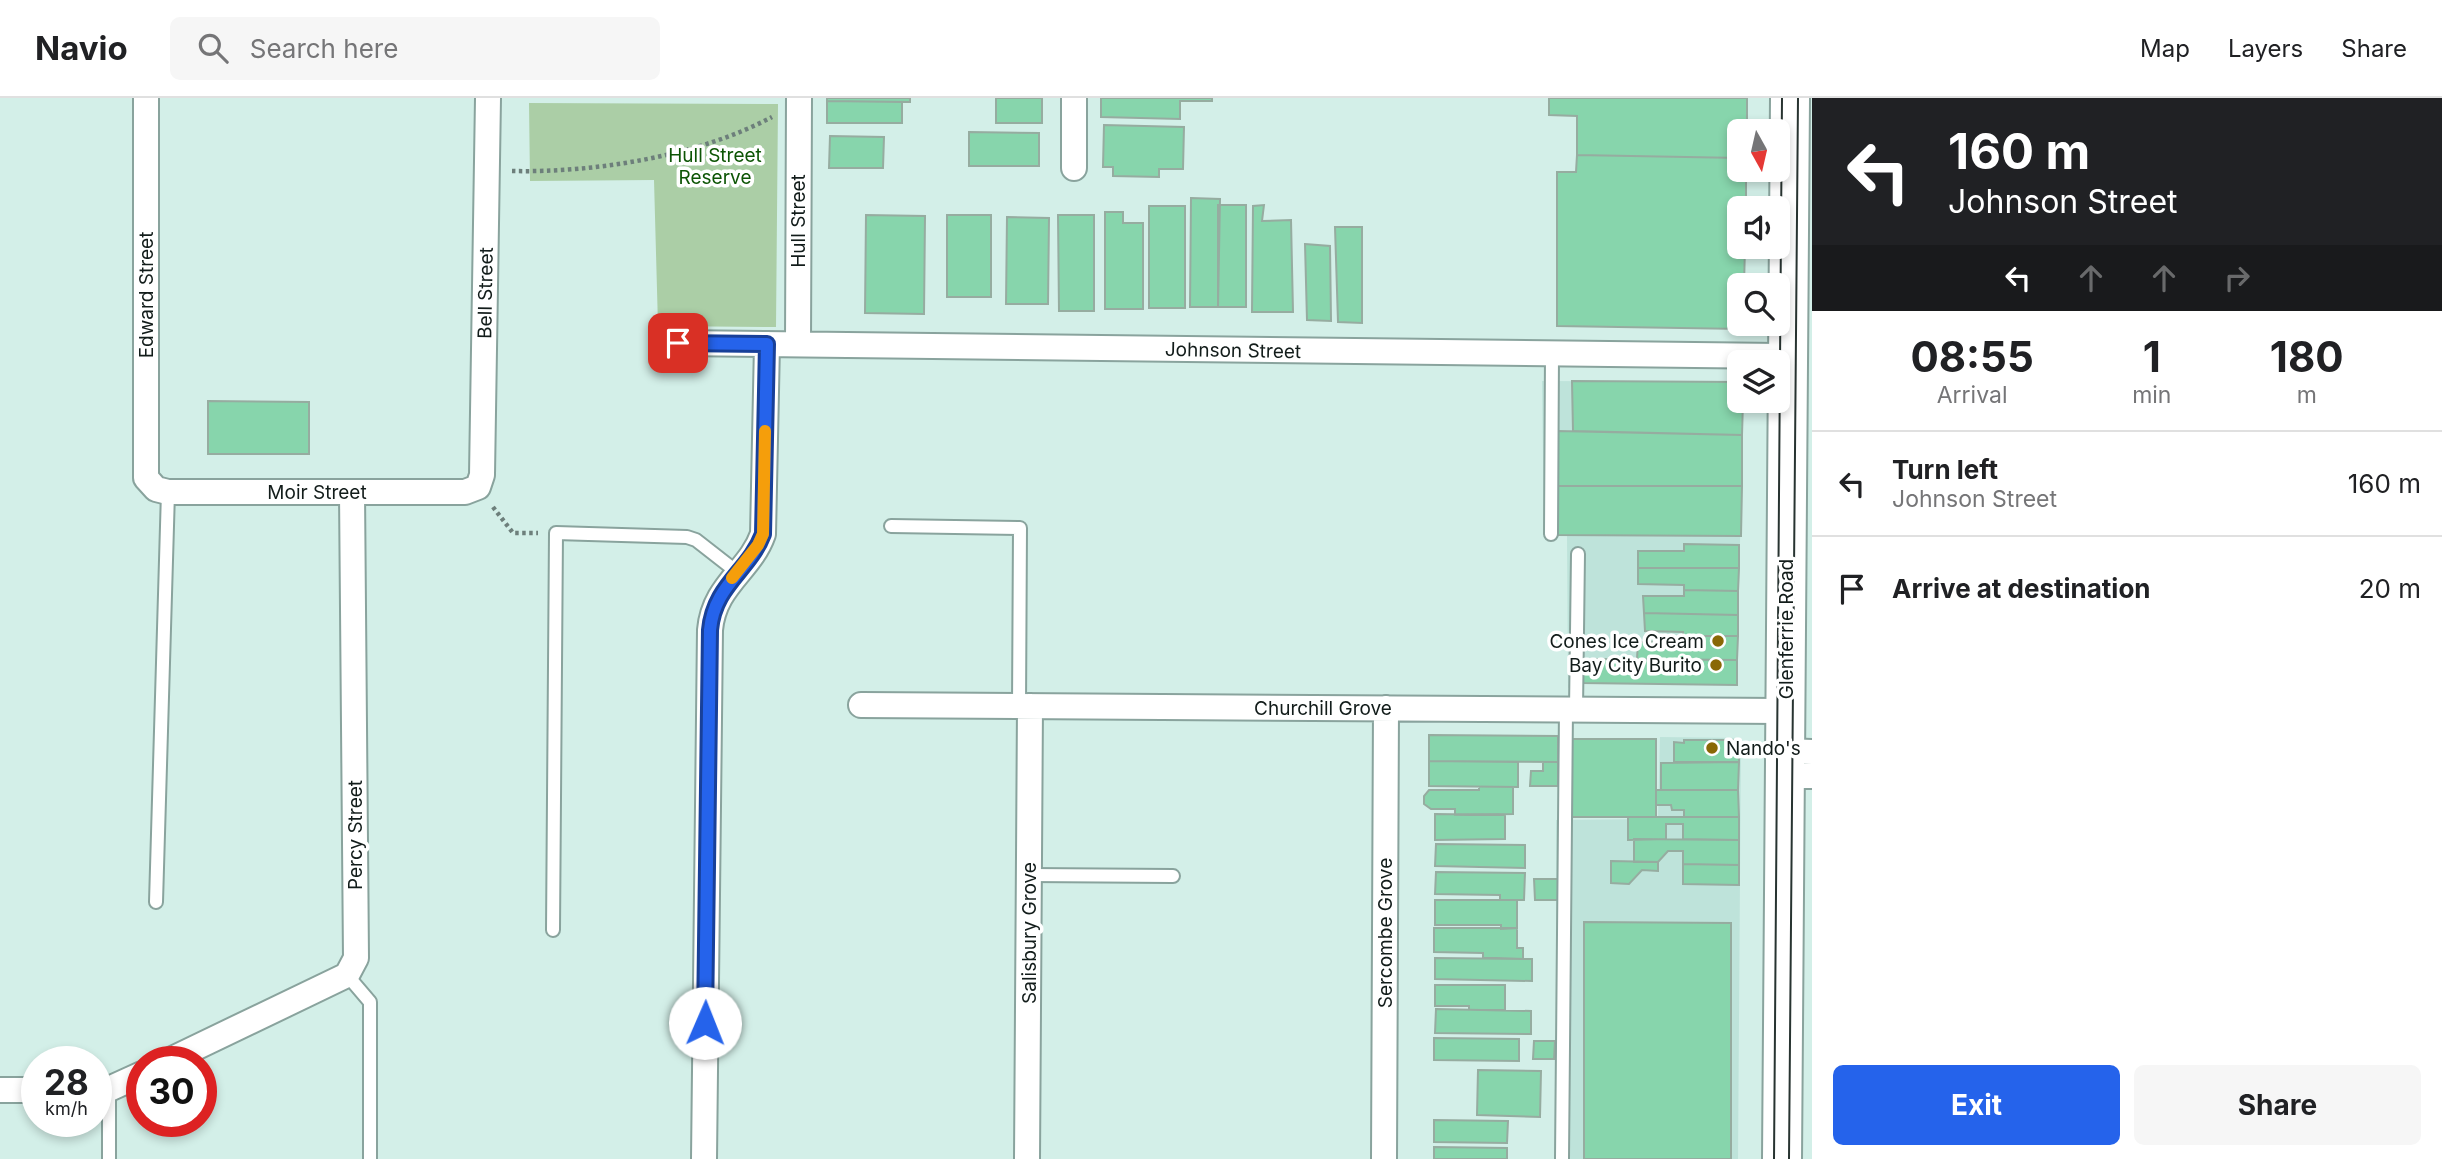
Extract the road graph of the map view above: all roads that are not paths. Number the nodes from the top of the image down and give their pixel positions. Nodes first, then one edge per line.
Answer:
1 (146, 98) edge
2 (488, 98) edge
3 (1074, 98) edge
4 (1790, 98) edge
5 (799, 102) edge
6 (1074, 168) dead end
7 (1800, 239) edge
8 (678, 343) dead end
9 (767, 344) junction
10 (798, 344) junction
11 (1789, 350) edge
12 (1552, 354) junction
13 (1727, 355) edge
14 (1788, 413) edge
15 (478, 487) joint
16 (162, 490) junction
17 (352, 492) junction
18 (891, 526) dead end
19 (1550, 534) dead end
20 (1578, 554) dead end
21 (737, 572) junction
22 (861, 705) dead end
23 (1024, 706) junction
24 (1386, 708) junction
25 (1571, 709) junction
26 (1785, 711) junction
27 (1799, 764) edge
28 (1029, 875) junction
29 (1173, 876) dead end
30 (156, 902) dead end
31 (554, 930) dead end
32 (347, 975) junction
33 (199, 1046) edge
34 (0, 1090) edge
35 (21, 1090) edge
36 (107, 1137) edge
37 (109, 1159) edge
38 (370, 1159) edge
39 (704, 1159) edge
40 (1027, 1159) edge
41 (1384, 1159) edge
42 (1562, 1159) edge
43 (1782, 1159) edge

1 - 16 street, Edward Street
2 - 15 street, Bell Street
3 - 6 street
4 - 7 main road, Glenferrie Road
5 - 10 street, Hull Street
7 - 11 main road, Glenferrie Road
8 - 9 street, Johnson Street
9 - 10 street, Johnson Street
9 - 21 street
10 - 12 street, Johnson Street
12 - 13 street, Johnson Street
12 - 19 lane
14 - 26 main road, Glenferrie Road
15 - 17 street, Moir Street
16 - 17 street, Moir Street
16 - 30 lane
17 - 32 street, Percy Street
18 - 23 lane
20 - 25 lane
21 - 31 lane
21 - 39 street
22 - 23 street, Churchill Grove
23 - 24 street, Churchill Grove
23 - 28 street, Salisbury Grove
24 - 25 street, Churchill Grove
24 - 41 street, Sercombe Grove
25 - 26 street, Churchill Grove
25 - 42 lane
26 - 27 main road, Glenferrie Road
27 - 43 main road, Glenferrie Road
28 - 29 lane
28 - 40 street, Salisbury Grove
32 - 33 street
32 - 38 lane
34 - 35 street
36 - 37 lane

